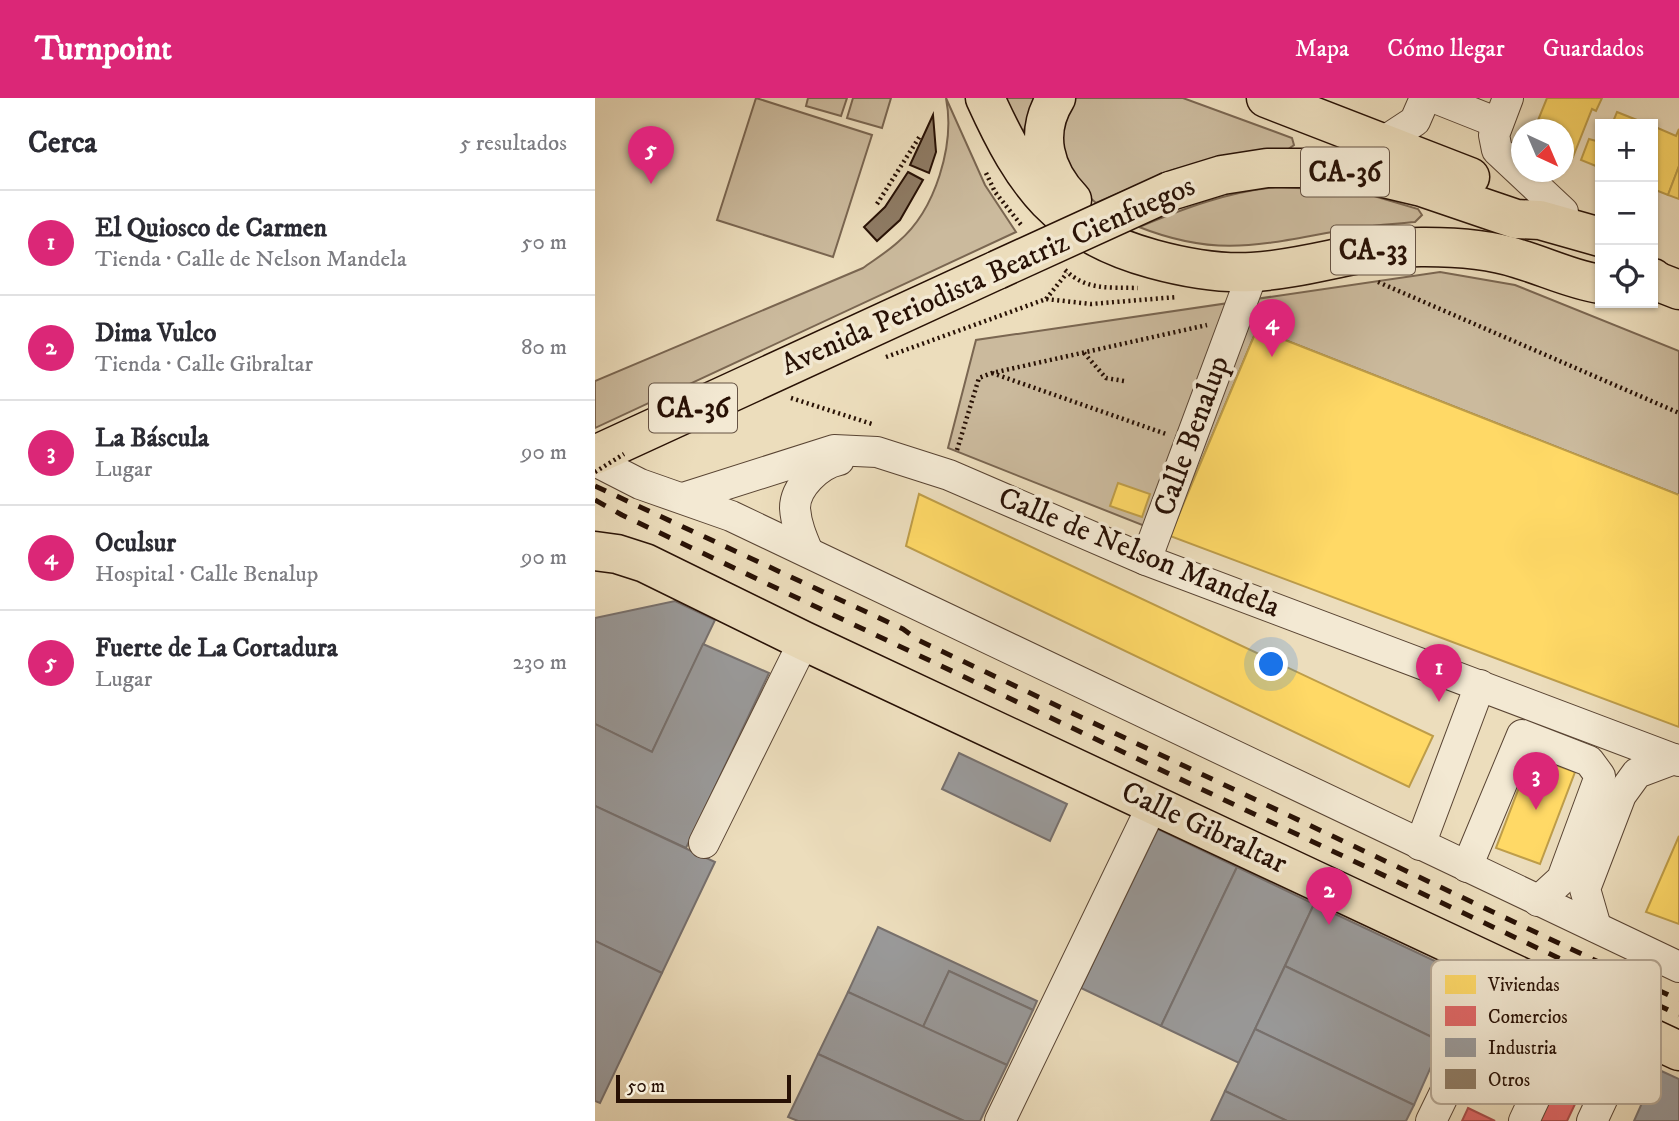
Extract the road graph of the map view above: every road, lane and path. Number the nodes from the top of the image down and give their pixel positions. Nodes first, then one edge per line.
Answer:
1 (985, 98) edge
2 (1056, 98) edge
3 (1425, 98) edge
4 (1435, 98) edge
5 (1262, 99) edge
6 (1503, 110) edge
7 (920, 136) dead end
8 (1380, 144) junction
9 (877, 204) dead end
10 (1563, 212) junction
11 (1516, 219) junction
12 (1595, 232) edge
13 (1595, 234) edge
14 (1360, 252) junction
15 (1595, 256) edge
16 (1145, 257) junction
17 (1252, 272) junction
18 (1066, 274) dead end
19 (1595, 282) edge
20 (1189, 297) dead end
21 (1046, 299) junction
22 (1232, 327) junction
23 (1084, 352) junction
24 (882, 358) dead end
25 (992, 373) junction
26 (1124, 381) dead end
27 (794, 391) dead end
28 (1679, 412) edge
29 (879, 440) junction
30 (1189, 443) junction
31 (944, 447) dead end
32 (614, 452) edge
33 (595, 472) edge
34 (683, 498) junction
35 (595, 552) edge
36 (808, 552) junction
37 (1146, 560) junction
38 (595, 582) edge
39 (804, 641) junction
40 (1480, 685) junction
41 (1677, 760) edge
42 (1637, 773) junction
43 (1600, 776) junction
44 (1153, 804) junction
45 (704, 843) dead end
46 (1420, 845) junction
47 (1467, 867) junction
48 (1538, 901) junction
49 (1596, 927) junction
50 (1481, 960) edge
51 (1679, 967) edge
52 (1439, 1104) edge
53 (1532, 1104) edge
54 (1600, 1104) edge
55 (1000, 1121) edge
56 (1431, 1121) edge
57 (1524, 1121) edge
58 (1592, 1121) edge

1 - 16 main road, CA-33
2 - 16 main road
3 - 8 street
4 - 6 street
5 - 8 main road
6 - 10 street
7 - 9 path
8 - 10 main road
10 - 12 main road
11 - 13 main road, Avenida Periodista Beatriz Cienfuegos / CA-36
11 - 15 main road, Avenida Periodista Beatriz Cienfuegos / CA-36
11 - 32 main road, Avenida Periodista Beatriz Cienfuegos / CA-36, bridge
14 - 17 main road, CA-33
14 - 19 main road, CA-33
14 - 28 path
16 - 17 main road, CA-33
17 - 22 street, Calle Benalup
18 - 21 path
20 - 21 path
21 - 24 path
22 - 23 path
22 - 30 street, Calle Benalup
23 - 25 path
23 - 26 path
25 - 30 path
25 - 31 path
27 - 29 path
29 - 34 street, Calle de Nelson Mandela
29 - 36 street
29 - 37 street, Calle de Nelson Mandela
30 - 37 street, Calle Benalup
32 - 33 path, bridge
32 - 34 street
34 - 36 street
35 - 38 main road
35 - 39 main road, Calle Gibraltar
36 - 46 street
37 - 40 street, Calle de Nelson Mandela
39 - 44 main road, Calle Gibraltar
39 - 45 street
40 - 41 street, Calle de Nelson Mandela
40 - 46 street
41 - 42 street
42 - 43 street
42 - 49 street
43 - 47 street
43 - 48 street
44 - 50 main road, Calle Gibraltar
44 - 55 street
46 - 47 street
47 - 48 street
48 - 49 street
49 - 51 street
52 - 56 street
53 - 57 street
54 - 58 street

